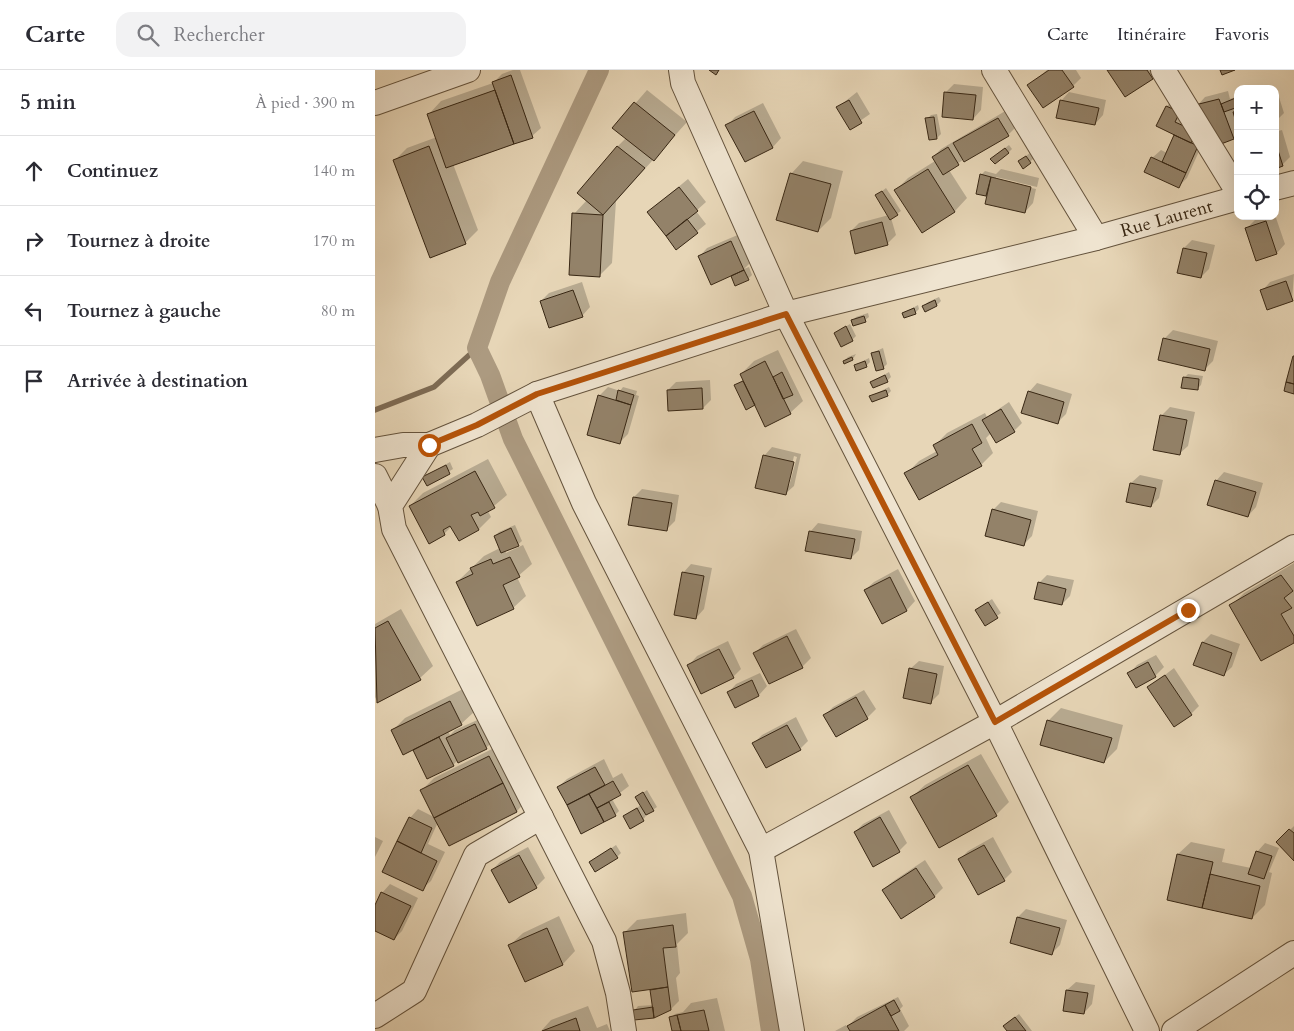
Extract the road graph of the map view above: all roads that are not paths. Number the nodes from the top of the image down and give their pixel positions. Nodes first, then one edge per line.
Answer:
1 (468, 70) edge
2 (681, 70) edge
3 (993, 70) edge
4 (1163, 70) edge
5 (375, 104) edge
6 (1294, 183) edge
7 (1234, 185) edge
8 (1279, 187) edge
9 (1234, 199) edge
10 (1096, 238) junction
11 (786, 314) junction
12 (529, 397) junction
13 (429, 445) junction
14 (375, 450) edge
15 (375, 476) edge
16 (390, 506) junction
17 (1294, 547) edge
18 (995, 722) junction
19 (541, 817) junction
20 (761, 850) junction
21 (1294, 953) edge
22 (375, 1016) edge
23 (624, 1031) edge
24 (793, 1031) edge
25 (1147, 1031) edge
26 (1174, 1031) edge

1 - 5 street
2 - 11 street
3 - 10 street
4 - 7 street
6 - 8 street
9 - 10 street, Rue Laurent
10 - 11 street, Rue Laurent
11 - 12 street, Rue Laurent
11 - 18 street
12 - 13 street, Rue Laurent
12 - 20 street
13 - 14 street
13 - 16 street
15 - 16 street
16 - 19 street
17 - 18 street
18 - 20 street
18 - 25 street
19 - 22 street
19 - 23 street
20 - 24 street
21 - 26 street

